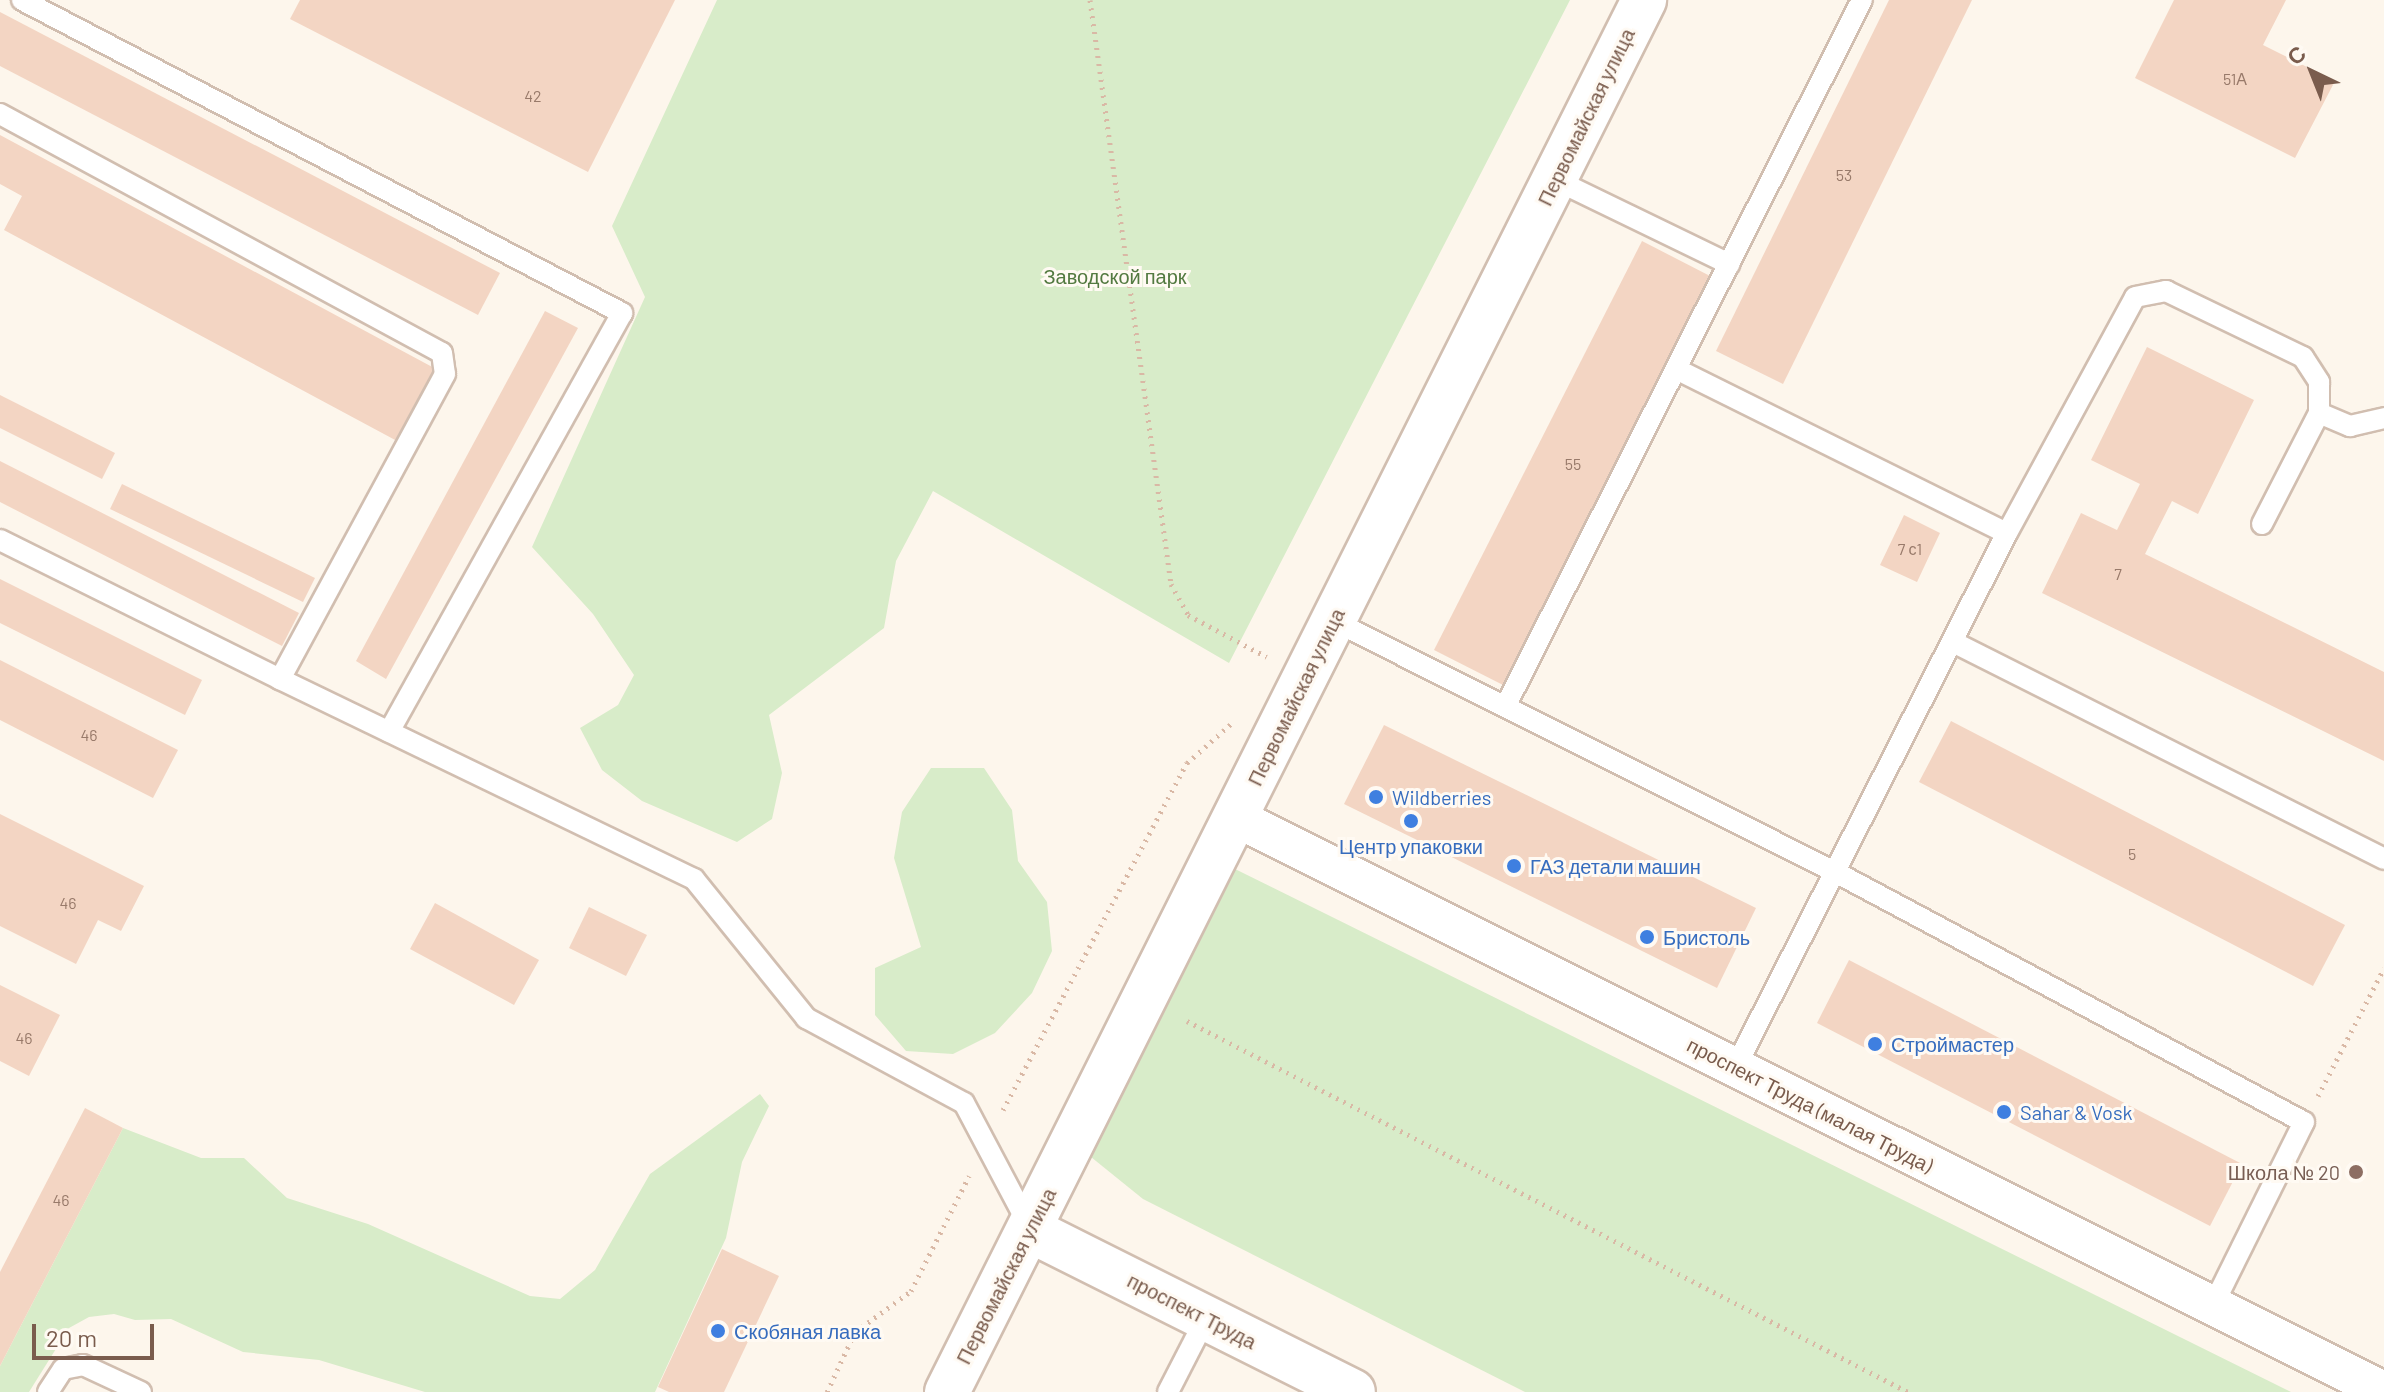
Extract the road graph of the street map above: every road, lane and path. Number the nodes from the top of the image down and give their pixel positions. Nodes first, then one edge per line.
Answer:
1 (22, 0) edge
2 (1090, 0) edge
3 (1644, 0) edge
4 (1862, 0) edge
5 (0, 114) edge
6 (1554, 179) junction
7 (1729, 264) junction
8 (1676, 369) junction
9 (2319, 413) junction
10 (2384, 418) edge
11 (2262, 524) dead end
12 (2007, 533) junction
13 (0, 540) edge
14 (1334, 621) junction
15 (1953, 642) junction
16 (1268, 658) dead end
17 (280, 679) junction
18 (1505, 707) junction
19 (1237, 719) dead end
20 (389, 732) junction
21 (1236, 818) junction
22 (2384, 859) edge
23 (1837, 873) junction
24 (2384, 968) edge
25 (1187, 1021) dead end
26 (1735, 1068) junction
27 (2304, 1122) junction
28 (985, 1144) junction
29 (1030, 1230) junction
30 (2212, 1307) junction
31 (1206, 1318) junction
32 (2384, 1391) edge
33 (48, 1392) edge
34 (141, 1392) edge
35 (827, 1392) edge
36 (947, 1392) edge
37 (1168, 1392) edge
38 (1353, 1392) edge
39 (1908, 1392) edge

1 - 20 lane
2 - 16 path
3 - 6 street, Первомайская улица
4 - 7 lane
5 - 17 lane
6 - 7 lane
6 - 14 street, Первомайская улица
7 - 8 lane
8 - 12 lane
8 - 18 lane
9 - 10 lane
9 - 11 lane
9 - 12 lane
12 - 15 lane
13 - 17 lane
14 - 18 lane
14 - 21 street, Первомайская улица
15 - 22 lane
15 - 23 lane
17 - 20 lane
18 - 23 lane
19 - 28 path
20 - 28 lane
21 - 26 street, проспект Труда (малая Труда)
21 - 29 street, Первомайская улица
23 - 26 lane
23 - 27 lane
24 - 27 path
25 - 39 path
26 - 30 street, проспект Труда (малая Труда)
27 - 30 lane
28 - 29 lane
28 - 35 path
29 - 31 street, проспект Труда
29 - 36 street, Первомайская улица
30 - 32 street, проспект Труда (малая Труда)
31 - 37 lane
31 - 38 street, проспект Труда
33 - 34 lane

